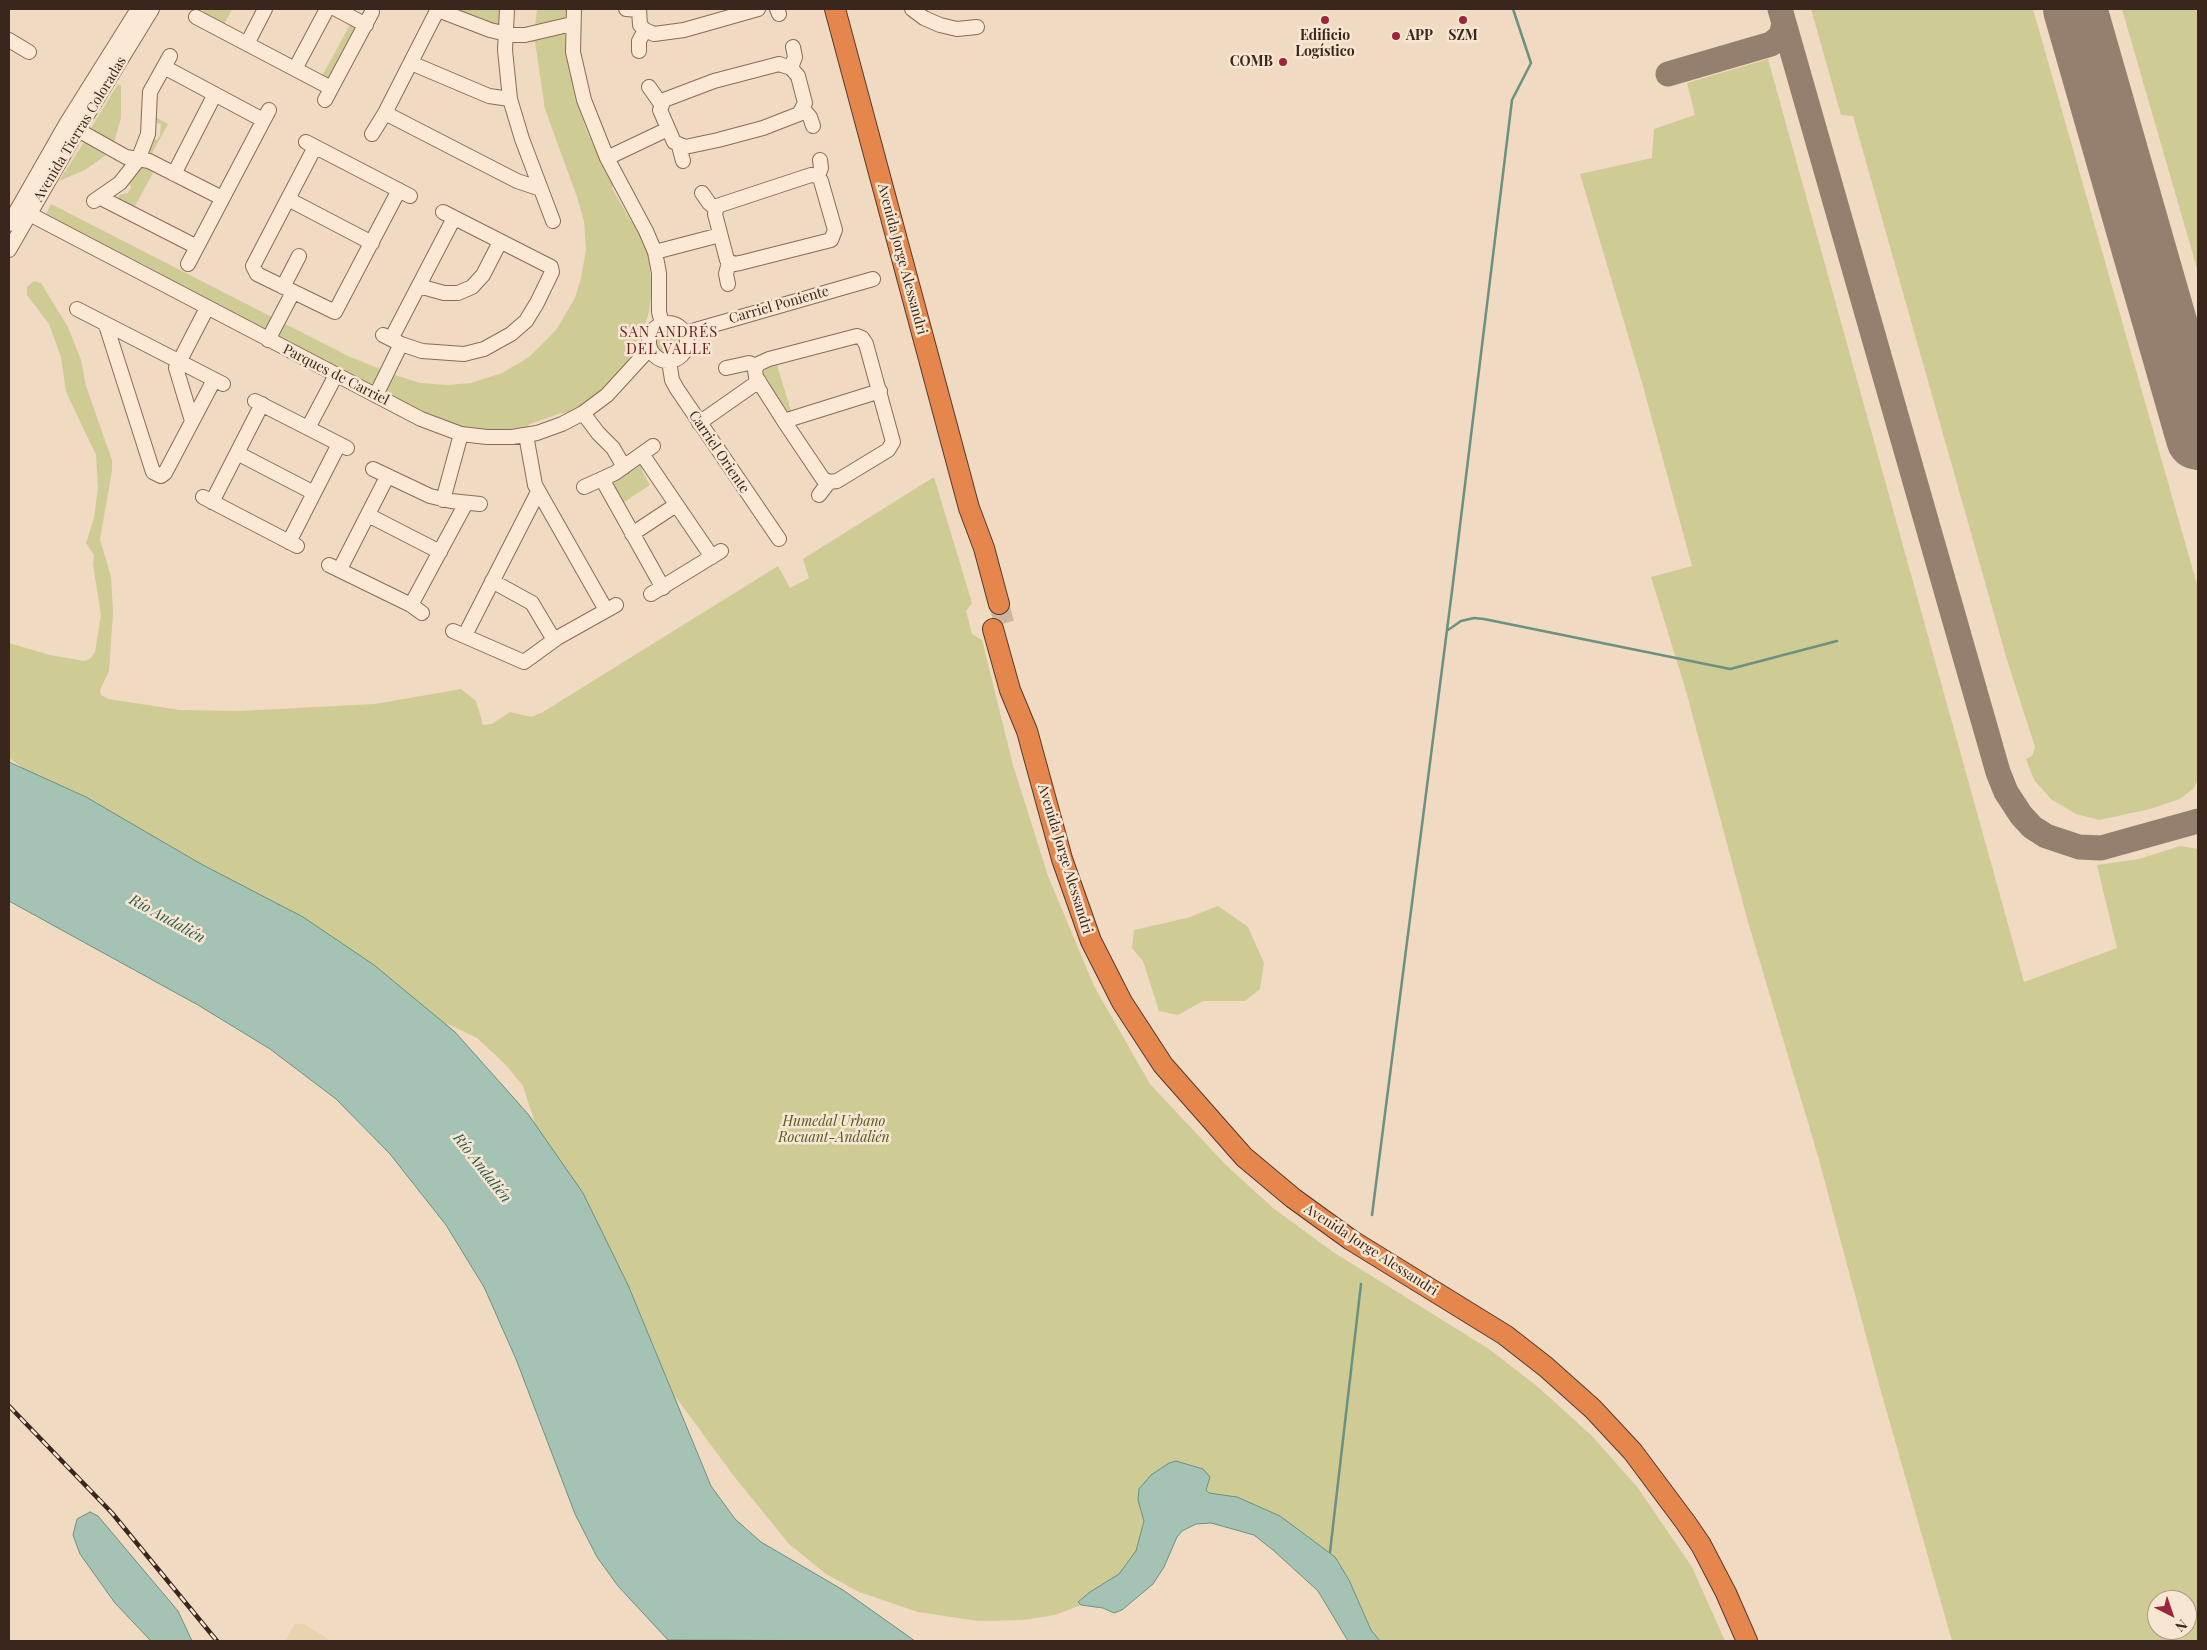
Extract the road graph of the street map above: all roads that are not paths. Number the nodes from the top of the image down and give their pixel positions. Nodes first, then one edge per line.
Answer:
1 (138, 9) edge
2 (152, 9) edge
3 (264, 9) edge
4 (327, 9) edge
5 (336, 9) edge
6 (438, 9) edge
7 (507, 9) edge
8 (574, 9) edge
9 (635, 9) edge
10 (758, 9) edge
11 (835, 9) edge
12 (912, 9) edge
13 (198, 13) edge
14 (572, 24) junction
15 (977, 27) dead end
16 (188, 29) dead end
17 (645, 30) junction
18 (505, 34) junction
19 (9, 40) edge
20 (247, 44) junction
21 (793, 47) dead end
22 (639, 50) dead end
23 (29, 52) dead end
24 (411, 63) junction
25 (791, 68) junction
26 (295, 69) junction
27 (649, 87) dead end
28 (215, 94) junction
29 (510, 98) junction
30 (661, 104) junction
31 (803, 110) junction
32 (385, 113) junction
33 (813, 126) dead end
34 (668, 129) junction
35 (78, 130) junction
36 (372, 134) dead end
37 (679, 146) junction
38 (607, 158) junction
39 (138, 160) junction
40 (820, 160) dead end
41 (683, 161) dead end
42 (174, 174) junction
43 (818, 176) junction
44 (542, 189) junction
45 (702, 193) dead end
46 (222, 198) junction
47 (288, 199) junction
48 (716, 209) junction
49 (23, 212) junction
50 (553, 221) dead end
51 (9, 224) edge
52 (13, 235) edge
53 (720, 235) junction
54 (500, 242) junction
55 (372, 243) junction
56 (197, 247) junction
57 (9, 250) edge
58 (655, 252) junction
59 (299, 256) dead end
60 (729, 262) junction
61 (188, 264) dead end
62 (874, 279) dead end
63 (728, 284) dead end
64 (419, 286) junction
65 (288, 290) junction
66 (207, 308) junction
67 (77, 309) dead end
68 (662, 323) junction
69 (106, 325) junction
70 (685, 333) junction
71 (392, 339) junction
72 (268, 340) junction
73 (650, 348) junction
74 (178, 361) junction
75 (669, 361) junction
76 (757, 366) junction
77 (726, 368) dead end
78 (336, 375) junction
79 (758, 381) junction
80 (880, 391) junction
81 (376, 395) junction
82 (583, 413) junction
83 (192, 421) junction
84 (784, 421) junction
85 (699, 423) junction
86 (308, 428) junction
87 (461, 434) junction
88 (526, 435) junction
89 (237, 453) junction
90 (624, 467) junction
91 (374, 470) dead end
92 (387, 477) junction
93 (602, 479) junction
94 (828, 482) junction
95 (584, 487) dead end
96 (538, 492) junction
97 (314, 493) junction
98 (819, 495) dead end
99 (443, 500) junction
100 (676, 505) junction
101 (368, 515) junction
102 (632, 534) junction
103 (778, 540) dead end
104 (440, 552) junction
105 (492, 581) junction
106 (993, 605) tunnel mouth
107 (999, 628) tunnel mouth
108 (554, 640) junction
109 (1746, 1641) edge

1 - 49 street, Avenida Tierras Coloradas
2 - 35 street, Avenida Tierras Coloradas
3 - 20 street
4 - 26 street
5 - 26 street
6 - 18 street
6 - 24 street
7 - 18 street
8 - 14 street
9 - 17 street
10 - 17 street
11 - 106 highway, Avenida Jorge Alessandri
12 - 15 street
13 - 16 street
13 - 20 street
14 - 18 street
14 - 38 street
17 - 22 street
18 - 29 street
19 - 23 street
20 - 26 street
21 - 25 street
24 - 29 street
24 - 32 street
25 - 30 street
25 - 31 street
27 - 30 street
28 - 39 street
28 - 42 street
28 - 46 street
29 - 44 street
30 - 34 street
31 - 33 street
31 - 37 street
32 - 36 street
32 - 44 street
34 - 37 street
34 - 38 street
35 - 39 street
35 - 49 street, Avenida Tierras Coloradas
37 - 41 street
38 - 58 street
39 - 42 street
39 - 56 street
40 - 43 street
42 - 46 street
43 - 48 street
43 - 60 street
44 - 50 street
45 - 48 street
46 - 56 street
47 - 55 street
47 - 55 street
47 - 65 street
48 - 53 street
49 - 51 street, Avenida Tierras Coloradas
49 - 52 street, Avenida Tierras Coloradas
49 - 66 street, Parques de Carriel
52 - 57 street, Avenida Tierras Coloradas
53 - 58 street
53 - 60 street
54 - 64 street
54 - 64 street
54 - 71 street
55 - 65 street
56 - 61 street
58 - 68 street
59 - 65 street
60 - 63 street
62 - 70 street, Carriel Poniente
64 - 71 street
65 - 72 street
66 - 72 street, Parques de Carriel
66 - 74 street
67 - 69 street
68 - 70 street
68 - 73 street
69 - 74 street
69 - 83 street
70 - 75 street
71 - 81 street
72 - 78 street, Parques de Carriel
73 - 75 street
73 - 82 street, Parques de Carriel
74 - 83 street
74 - 83 street
75 - 85 street, Carriel Oriente
76 - 77 street
76 - 79 street
76 - 80 street
78 - 81 street, Parques de Carriel
78 - 86 street
79 - 84 street
79 - 85 street
80 - 84 street
80 - 94 street
81 - 87 street, Parques de Carriel
82 - 88 street, Parques de Carriel
82 - 90 street
84 - 94 street
85 - 103 street, Carriel Oriente
86 - 89 street
86 - 97 street
87 - 88 street, Parques de Carriel
87 - 99 street
88 - 96 street
89 - 97 street
89 - 97 street
90 - 93 street
90 - 100 street
91 - 92 street
92 - 99 street
92 - 101 street
93 - 95 street
93 - 102 street
94 - 98 street
96 - 105 street
96 - 108 street
99 - 104 street
100 - 102 street
100 - 102 street
101 - 104 street
101 - 104 street
105 - 108 street
105 - 108 street
107 - 109 highway, Avenida Jorge Alessandri

